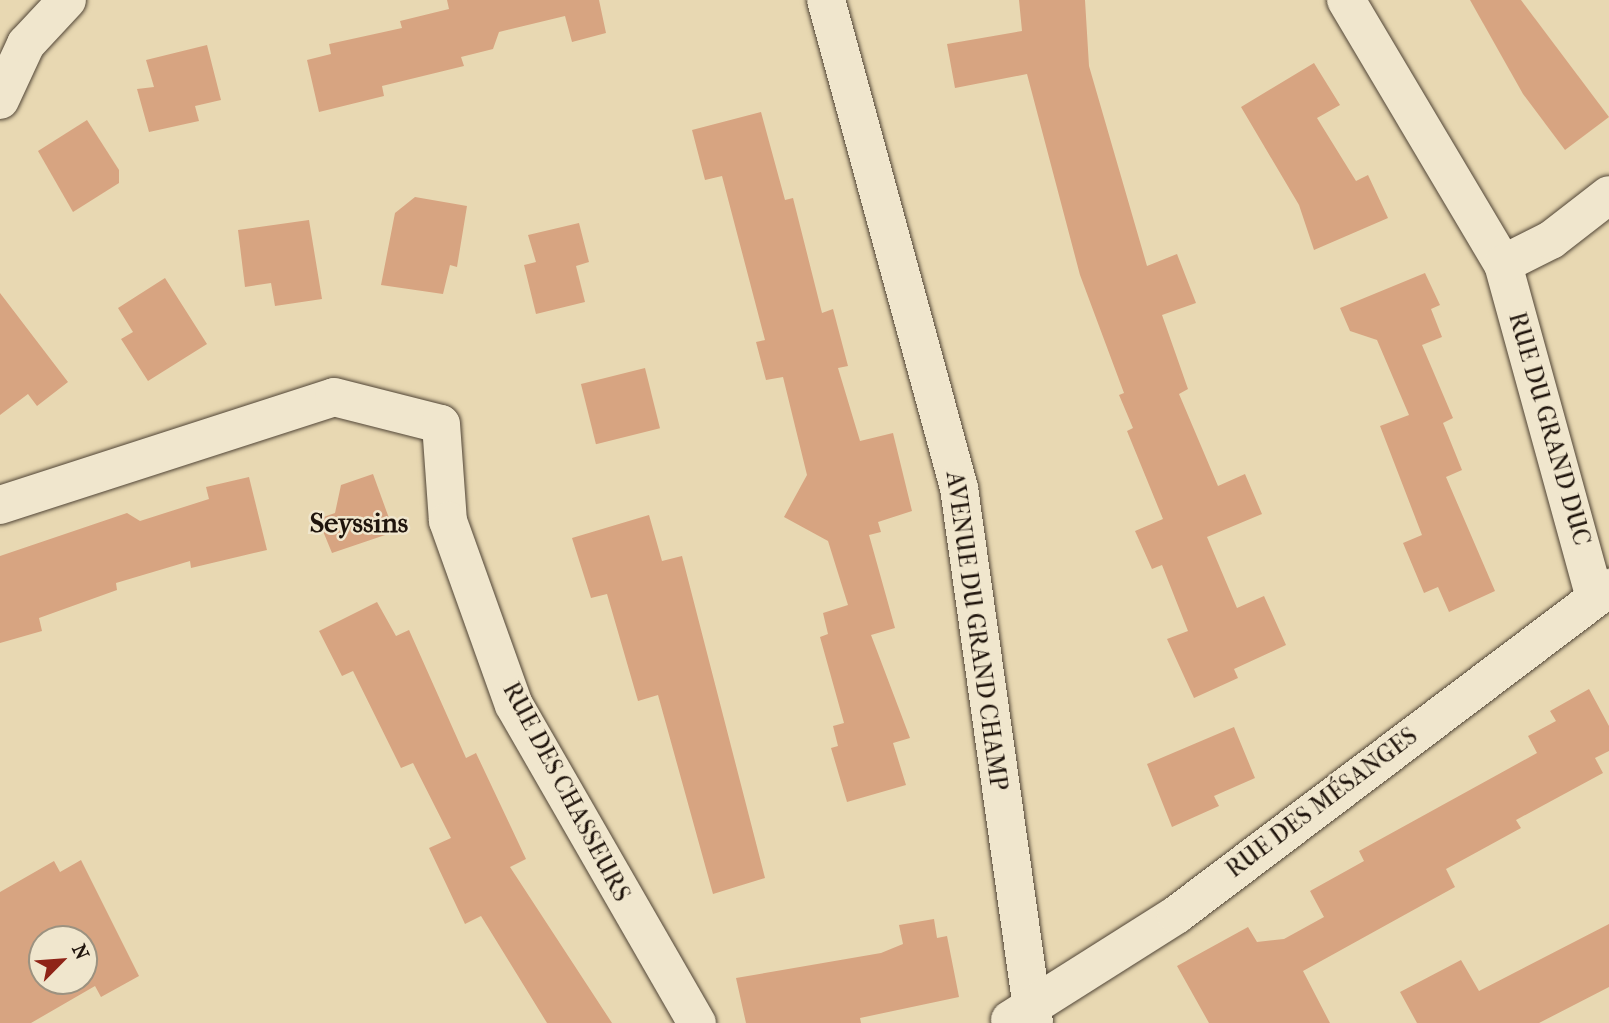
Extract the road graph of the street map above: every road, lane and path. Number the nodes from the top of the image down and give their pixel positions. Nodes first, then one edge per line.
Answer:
1 (67, 0) edge
2 (826, 0) edge
3 (1346, 0) edge
4 (0, 100) edge
5 (1609, 195) edge
6 (1503, 264) junction
7 (0, 505) edge
8 (1602, 591) edge
9 (1023, 1018) edge
10 (698, 1023) edge

1 - 4 street
2 - 9 street, AVENUE DU GRAND CHAMP
3 - 6 street, RUE DU GRAND DUC
5 - 6 street
6 - 8 street, RUE DU GRAND DUC
7 - 10 street, RUE DES CHASSEURS
8 - 9 street, RUE DES MÉSANGES

